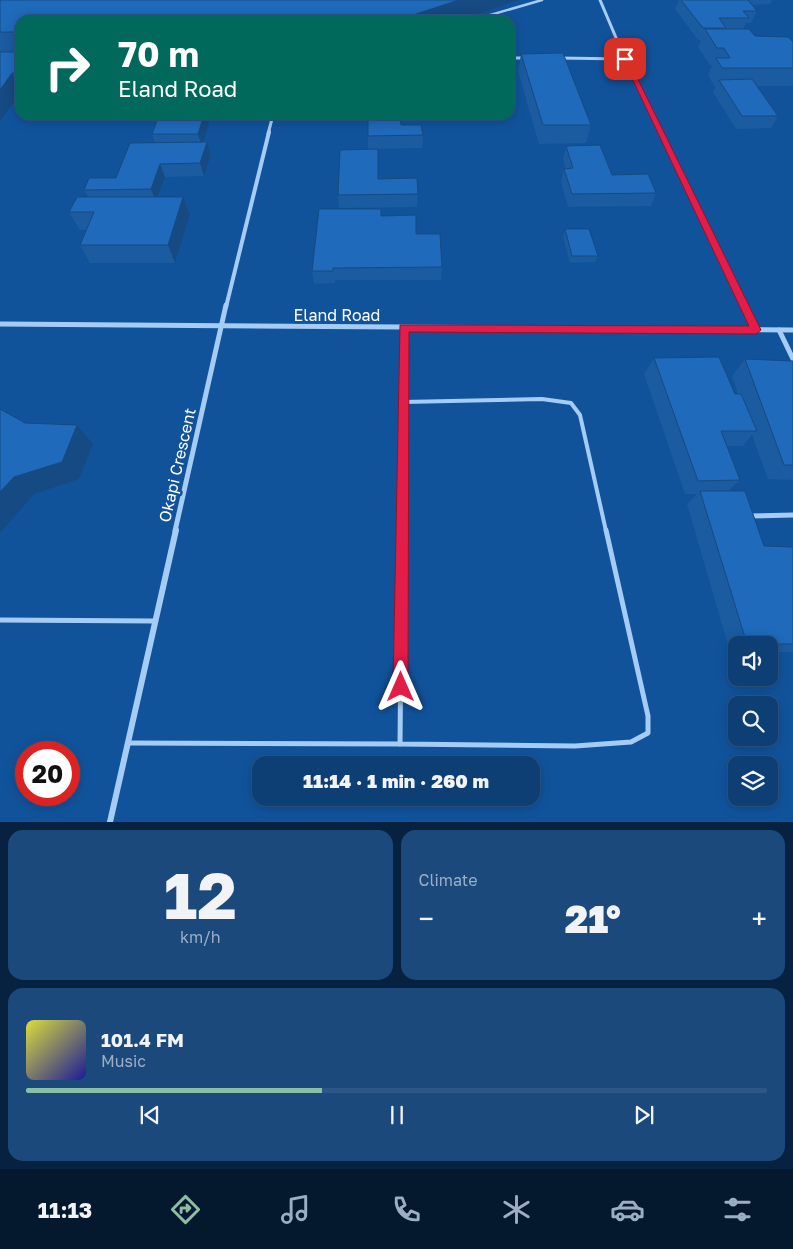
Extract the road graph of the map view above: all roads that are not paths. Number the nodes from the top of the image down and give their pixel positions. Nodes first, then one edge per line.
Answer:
1 (542, 0) edge
2 (600, 0) edge
3 (490, 15) edge
4 (515, 58) edge
5 (529, 58) edge
6 (548, 58) edge
7 (625, 59) junction
8 (272, 120) edge
9 (0, 324) edge
10 (221, 327) junction
11 (404, 328) junction
12 (756, 330) junction
13 (779, 330) junction
14 (793, 330) edge
15 (793, 359) edge
16 (403, 402) junction
17 (793, 515) edge
18 (745, 516) edge
19 (0, 620) edge
20 (155, 620) junction
21 (128, 743) junction
22 (400, 744) junction
23 (110, 822) edge

1 - 3 lane
2 - 7 street
4 - 5 street
6 - 7 street
7 - 12 street
8 - 10 street, Okapi Crescent
9 - 10 street, Eland Road
10 - 11 street, Eland Road
10 - 20 street, Okapi Crescent
11 - 12 street, Eland Road
11 - 16 lane
12 - 13 street, Eland Road
13 - 14 street, Eland Road
13 - 15 street
16 - 22 lane
16 - 22 lane
17 - 18 street
19 - 20 lane
20 - 21 street, Okapi Crescent
21 - 22 lane
21 - 23 street, Okapi Crescent

